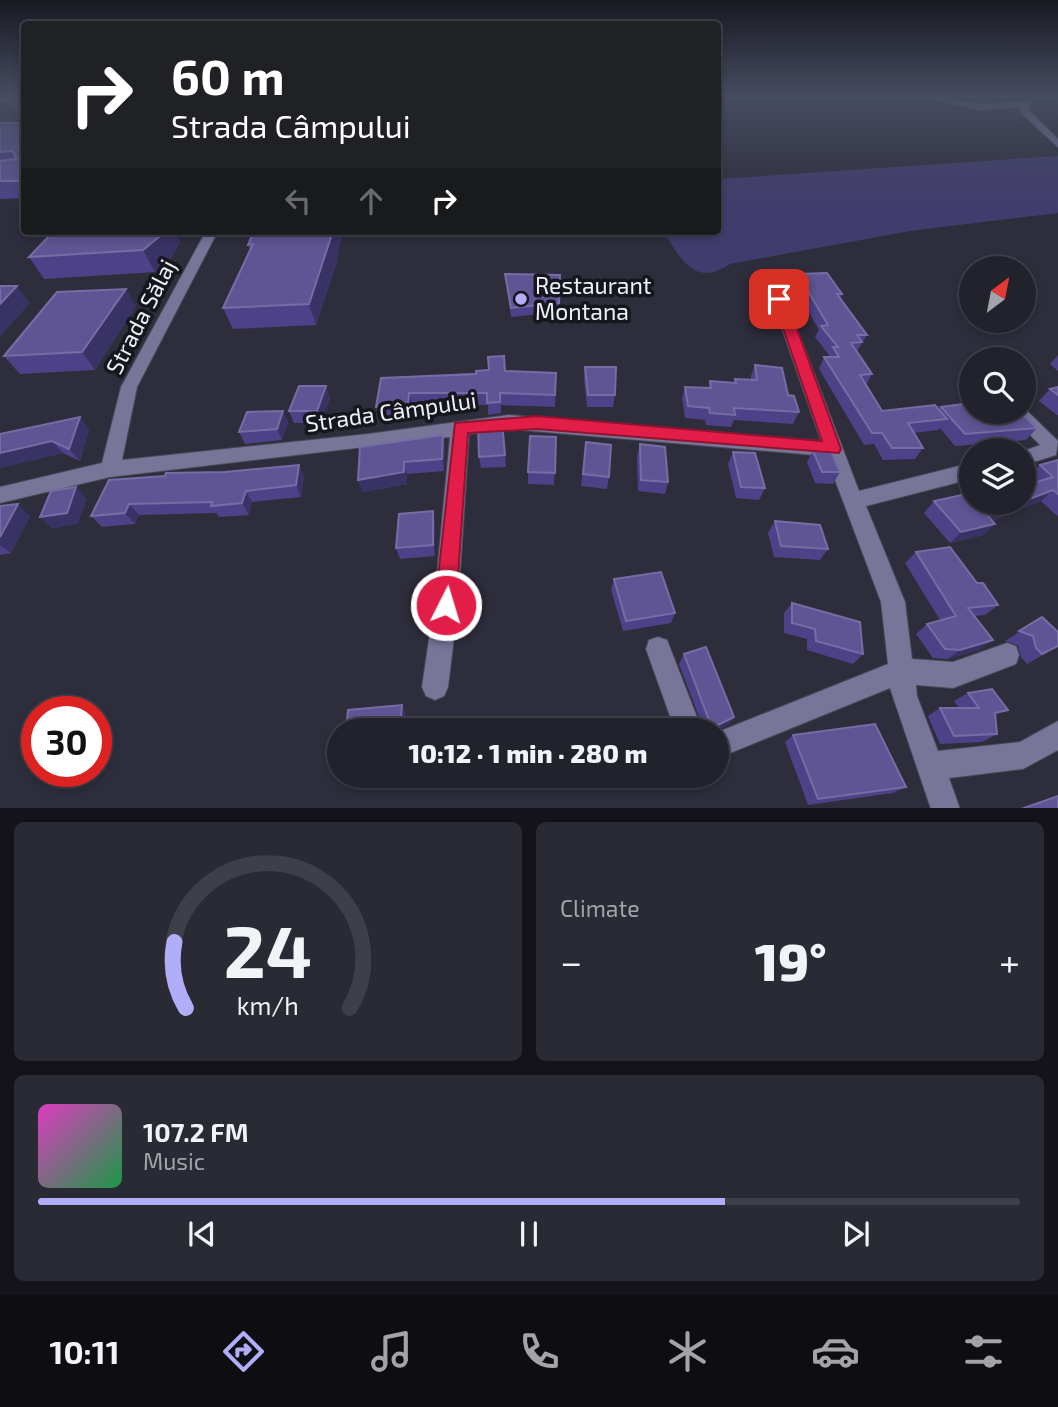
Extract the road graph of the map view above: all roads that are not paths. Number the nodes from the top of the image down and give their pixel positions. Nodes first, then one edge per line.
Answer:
1 (210, 235) edge
2 (770, 274) dead end
3 (1031, 424) edge
4 (460, 427) junction
5 (1054, 447) edge
6 (833, 449) junction
7 (1036, 455) edge
8 (110, 468) junction
9 (959, 474) edge
10 (0, 495) edge
11 (853, 501) junction
12 (658, 649) dead end
13 (1007, 655) dead end
14 (901, 671) junction
15 (435, 687) dead end
16 (684, 718) edge
17 (1058, 735) edge
18 (729, 741) edge
19 (930, 766) junction
20 (946, 808) edge

1 - 8 street, Strada Sălaj
2 - 6 street
3 - 5 street
4 - 6 street, Strada Câmpului
4 - 8 street, Strada Câmpului
4 - 15 street
5 - 7 street
6 - 11 street
8 - 10 street, Strada Câmpului
9 - 11 street
11 - 14 street
12 - 16 street
13 - 14 street
14 - 18 street
14 - 19 street
17 - 19 street
19 - 20 street

